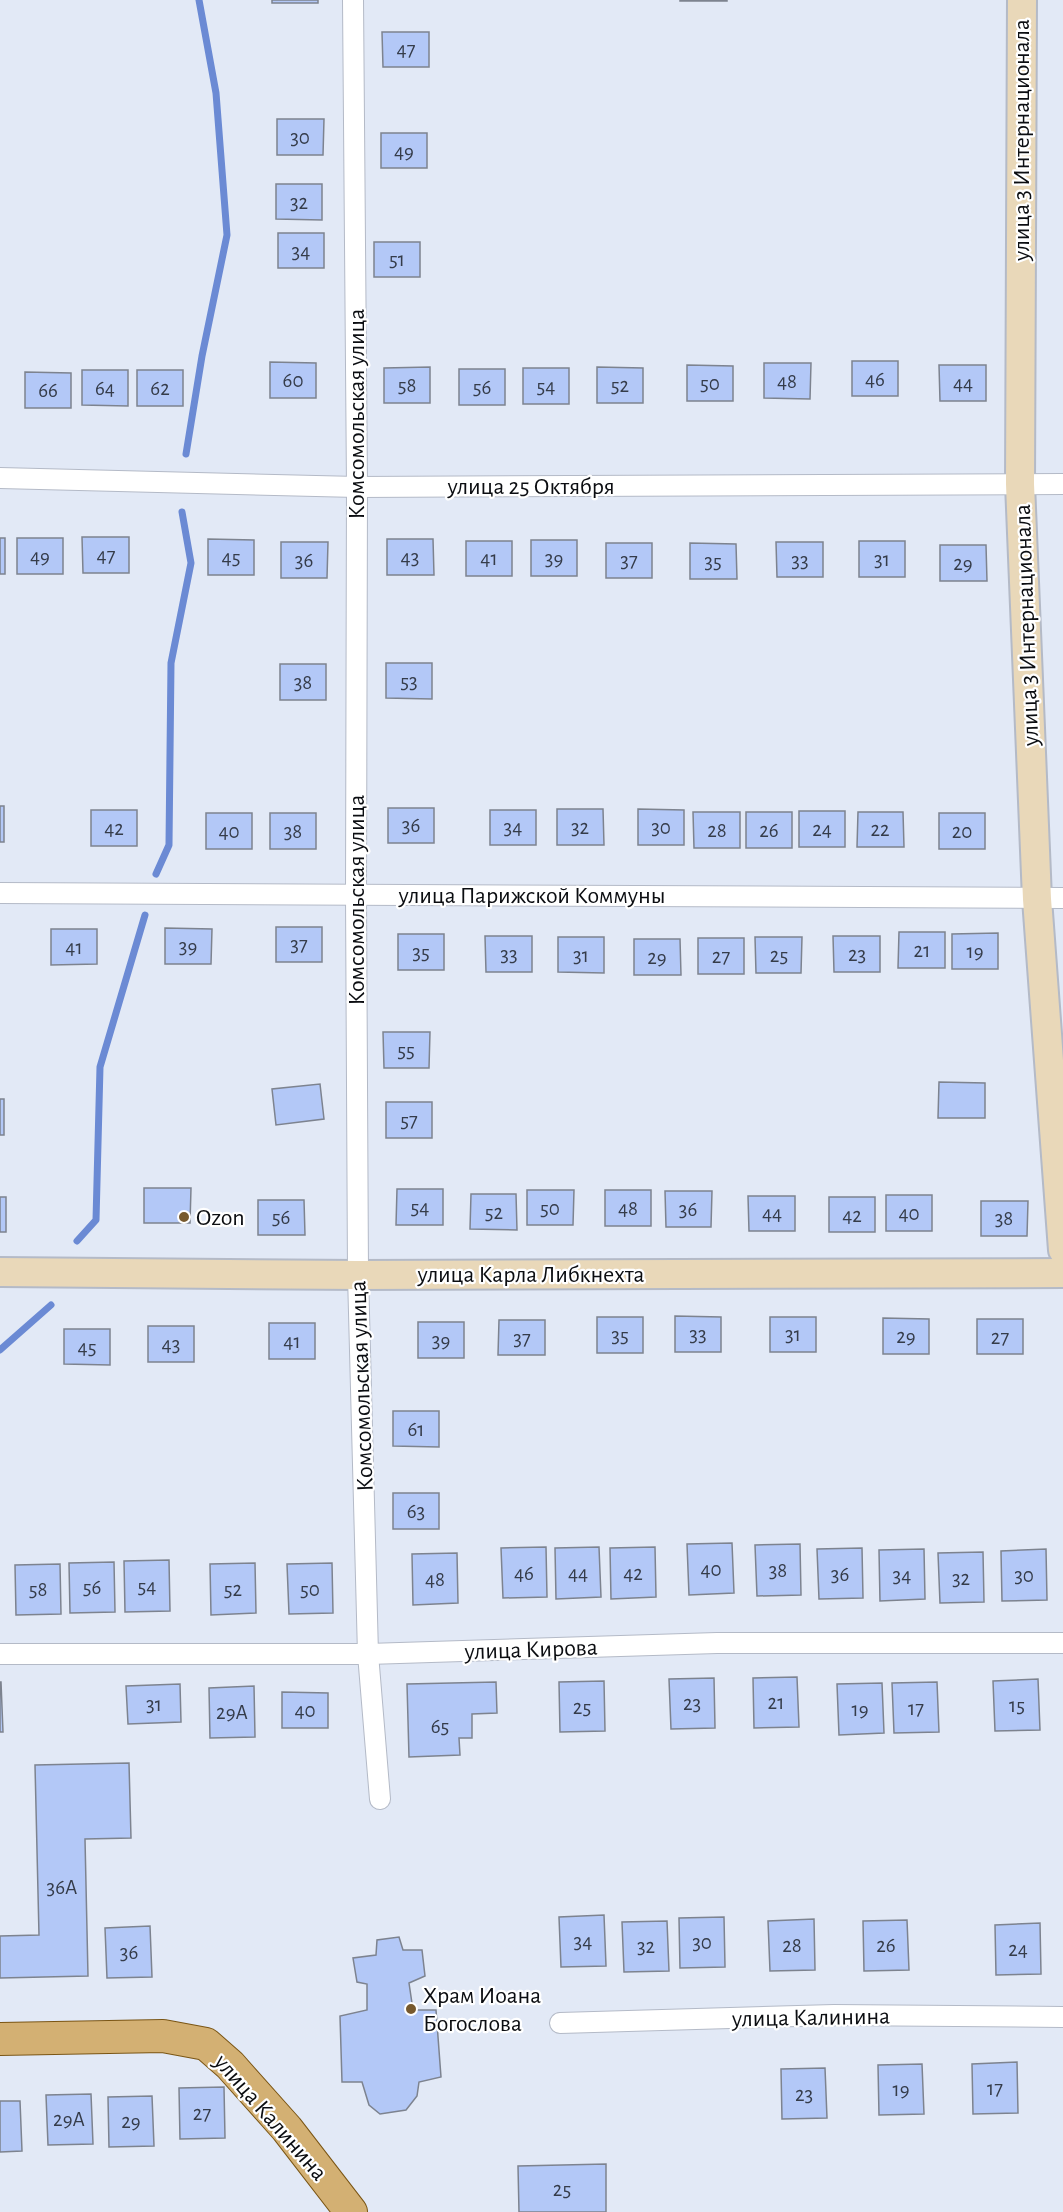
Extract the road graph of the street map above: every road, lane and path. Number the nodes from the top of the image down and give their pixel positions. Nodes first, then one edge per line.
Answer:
1 (353, 0) edge
2 (1022, 0) edge
3 (0, 478) edge
4 (1020, 484) junction
5 (1063, 484) edge
6 (357, 487) junction
7 (0, 892) edge
8 (356, 894) junction
9 (1050, 899) edge
10 (1063, 1250) edge
11 (0, 1272) edge
12 (1063, 1273) edge
13 (358, 1275) junction
14 (1063, 1643) edge
15 (0, 1654) edge
16 (368, 1654) junction
17 (380, 1799) dead end
18 (1063, 2017) edge
19 (560, 2023) dead end
20 (0, 2039) edge
21 (351, 2212) edge

1 - 6 street, Комсомольская улица
2 - 4 main road, улица 3 Интернационала
3 - 6 street, улица 25 Октября
4 - 5 street, улица 25 Октября
4 - 6 street, улица 25 Октября
4 - 9 main road, улица 3 Интернационала
6 - 8 street, Комсомольская улица
7 - 8 street, улица Парижской Коммуны
8 - 9 street, улица Парижской Коммуны
8 - 13 street, Комсомольская улица
9 - 10 main road, улица 3 Интернационала
11 - 13 main road, улица Карла Либкнехта
12 - 13 main road, улица Карла Либкнехта
13 - 16 street, Комсомольская улица
14 - 16 street, улица Кирова
15 - 16 street, улица Кирова
16 - 17 street, Комсомольская улица
18 - 19 street, улица Калинина
20 - 21 main road, улица Калинина

